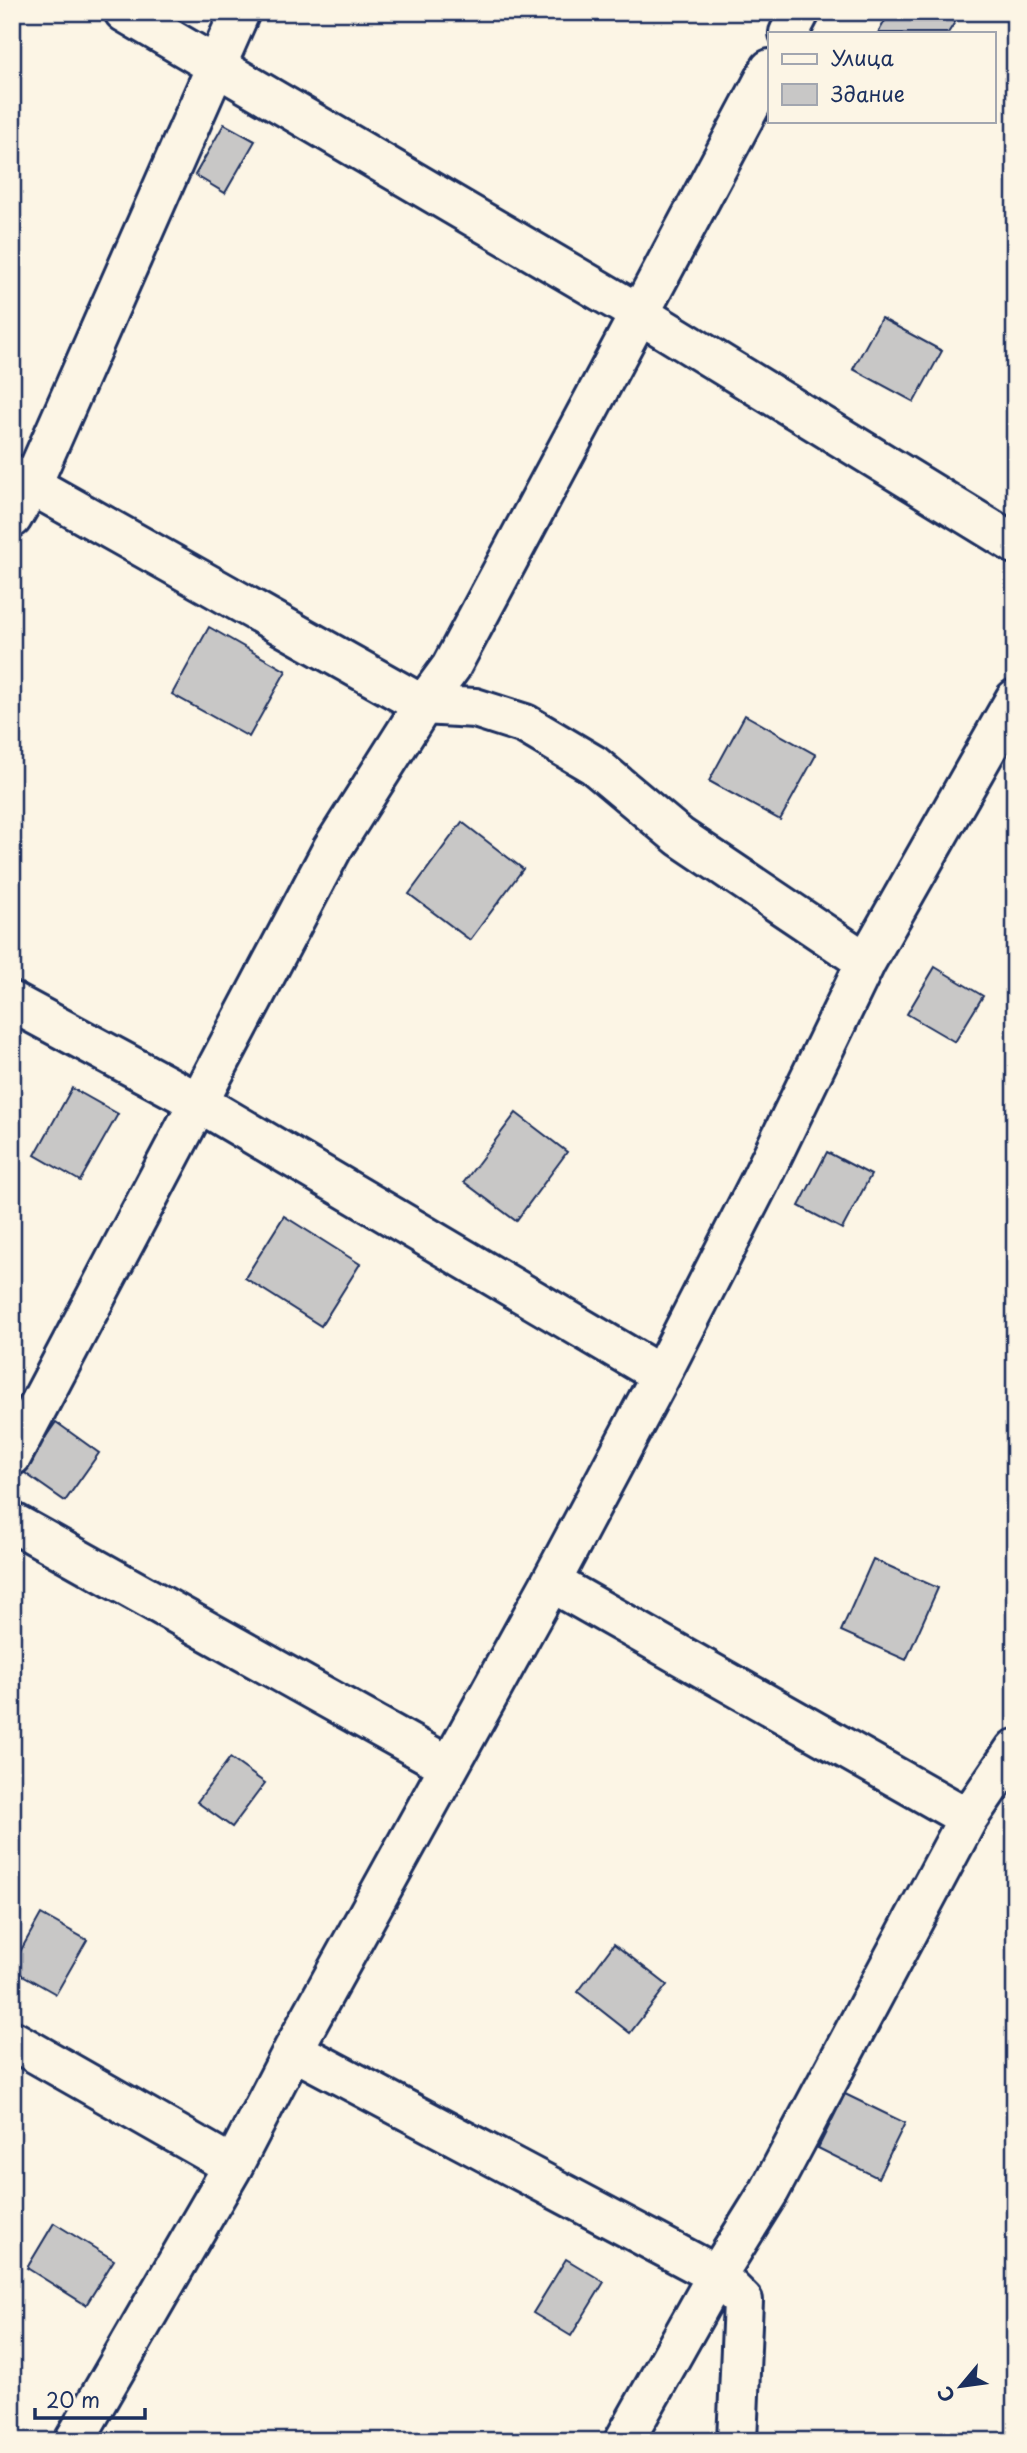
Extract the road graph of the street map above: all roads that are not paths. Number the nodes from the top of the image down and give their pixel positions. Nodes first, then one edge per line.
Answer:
1 (124, 12) edge
2 (240, 12) edge
3 (800, 12) edge
4 (790, 32) edge
5 (216, 65) junction
6 (768, 73) edge
7 (638, 313) junction
8 (22, 479) edge
9 (12, 518) edge
10 (1015, 544) edge
11 (1015, 699) edge
12 (424, 705) junction
13 (866, 962) junction
14 (12, 1002) edge
15 (198, 1102) junction
16 (661, 1375) junction
17 (12, 1456) edge
18 (12, 1522) edge
19 (551, 1582) junction
20 (1015, 1749) edge
21 (449, 1766) junction
22 (968, 1818) junction
23 (12, 2040) edge
24 (293, 2050) junction
25 (233, 2166) junction
26 (717, 2275) junction
27 (74, 2441) edge
28 (624, 2441) edge
29 (737, 2441) edge

1 - 5 street
2 - 5 street
3 - 4 street
5 - 7 street
5 - 8 street
6 - 7 street
7 - 10 street
7 - 12 street
8 - 9 street
8 - 12 street
11 - 13 street
12 - 13 street
12 - 15 street
13 - 16 street
14 - 15 street
15 - 16 street
15 - 17 street
16 - 19 street
18 - 21 street
19 - 21 street
19 - 22 street
20 - 22 street
21 - 24 street
22 - 26 street
23 - 25 street
24 - 25 street
24 - 26 street
25 - 27 street
26 - 28 street
26 - 29 street

